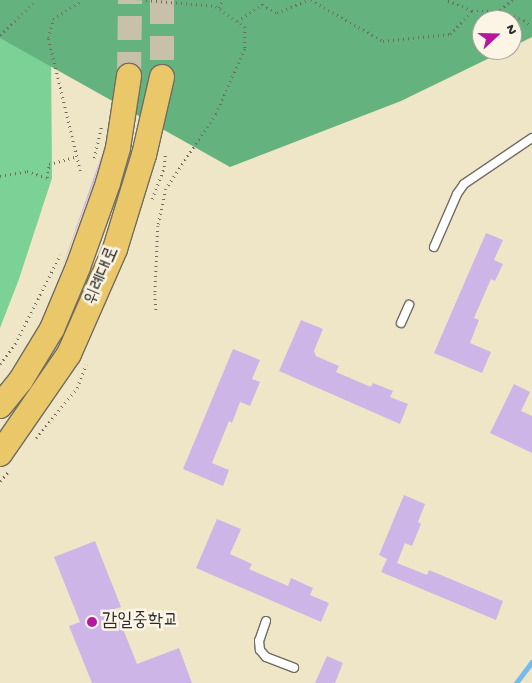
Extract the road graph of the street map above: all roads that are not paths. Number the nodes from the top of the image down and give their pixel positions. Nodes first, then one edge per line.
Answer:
1 (129, 76) tunnel mouth
2 (162, 78) tunnel mouth
3 (532, 138) edge
4 (434, 247) dead end
5 (409, 305) dead end
6 (401, 323) dead end
7 (0, 406) edge
8 (0, 454) edge
9 (266, 622) dead end
10 (294, 668) dead end

1 - 7 main road, 위례대로
2 - 8 main road, 위례대로
3 - 4 lane
5 - 6 lane
9 - 10 lane

